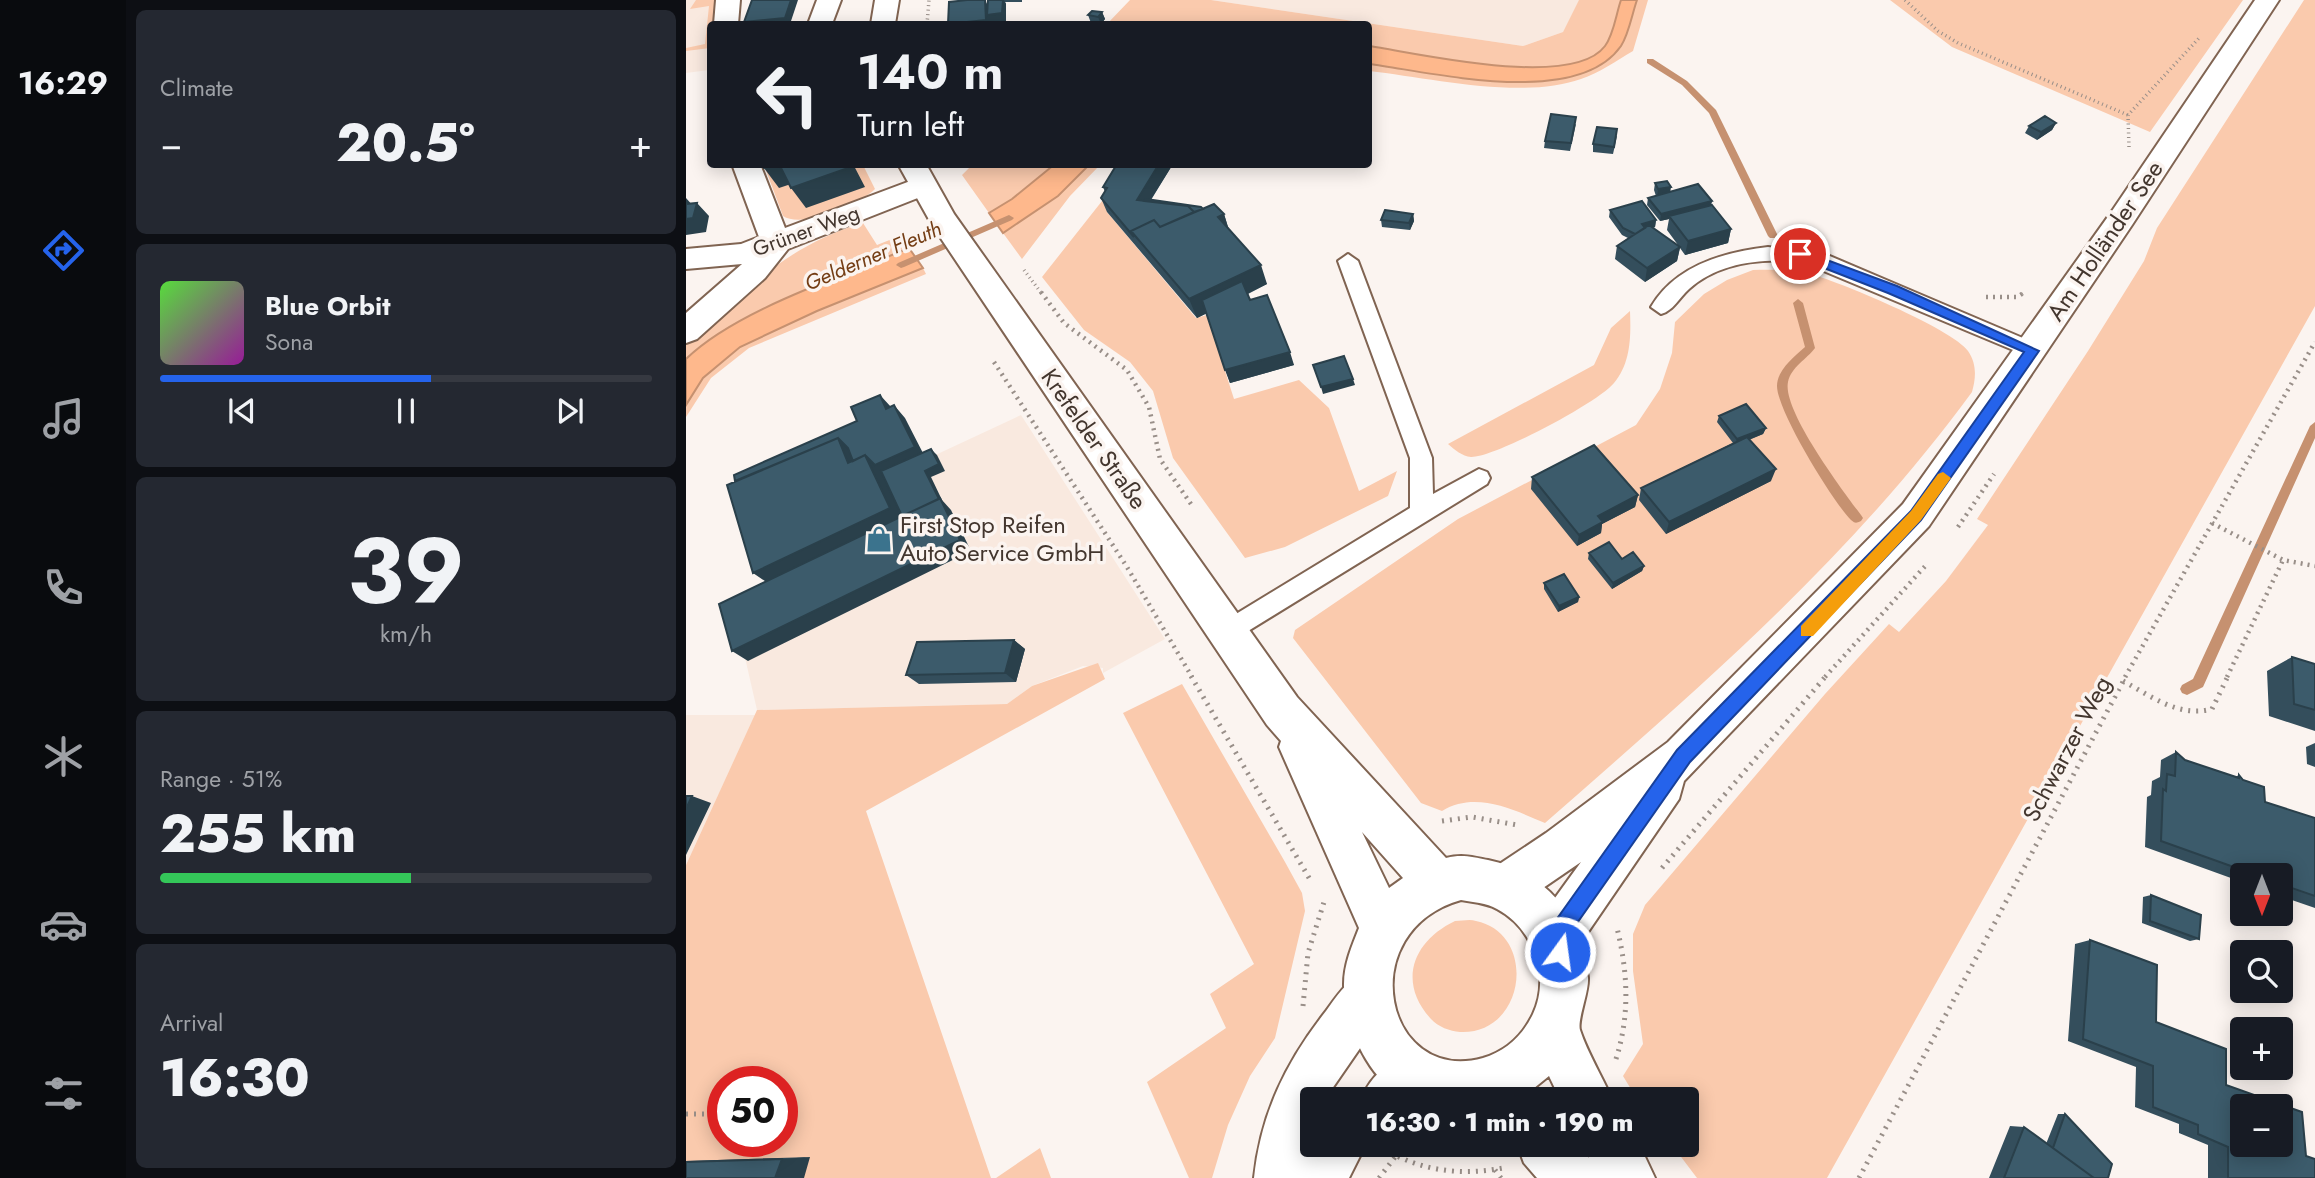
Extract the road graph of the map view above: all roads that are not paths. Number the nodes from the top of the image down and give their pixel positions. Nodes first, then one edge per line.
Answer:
1 (727, 0) edge
2 (829, 0) edge
3 (887, 0) edge
4 (2267, 0) edge
5 (726, 21) edge
6 (821, 21) edge
7 (884, 21) edge
8 (748, 168) edge
9 (918, 176) edge
10 (776, 243) junction
11 (686, 259) edge
12 (1348, 261) dead end
13 (1661, 307) dead end
14 (686, 331) edge
15 (2032, 351) junction
16 (1479, 478) dead end
17 (1422, 512) junction
18 (1227, 633) junction
19 (1282, 710) junction
20 (1683, 756) junction
21 (1437, 882) junction
22 (1508, 885) junction
23 (1383, 927) junction
24 (1556, 937) junction
25 (1368, 995) junction
26 (1554, 1028) junction
27 (1600, 1081) edge
28 (1401, 1087) edge
29 (1502, 1087) edge
30 (1332, 1157) edge
31 (1554, 1157) edge
32 (1617, 1157) edge
33 (1281, 1178) edge
34 (1318, 1178) edge
35 (1572, 1178) edge
36 (1628, 1178) edge

1 - 5 street
2 - 6 street
3 - 7 street
4 - 15 street, Am Holländer See
8 - 10 street
9 - 10 street, Grüner Weg
9 - 18 street, Krefelder Straße
10 - 11 street, Grüner Weg
10 - 14 street
12 - 17 lane
13 - 15 lane
15 - 20 street, Am Holländer See
16 - 17 lane
17 - 18 lane
18 - 19 street, Krefelder Straße
19 - 21 street, Krefelder Straße
19 - 23 street, Krefelder Straße
20 - 22 street, Am Holländer See
20 - 24 street, Am Holländer See
21 - 22 street
21 - 23 street
22 - 24 street
23 - 25 street
24 - 26 street
25 - 28 street
25 - 33 street
26 - 27 street
26 - 29 street
30 - 34 street
31 - 35 street
32 - 36 street

